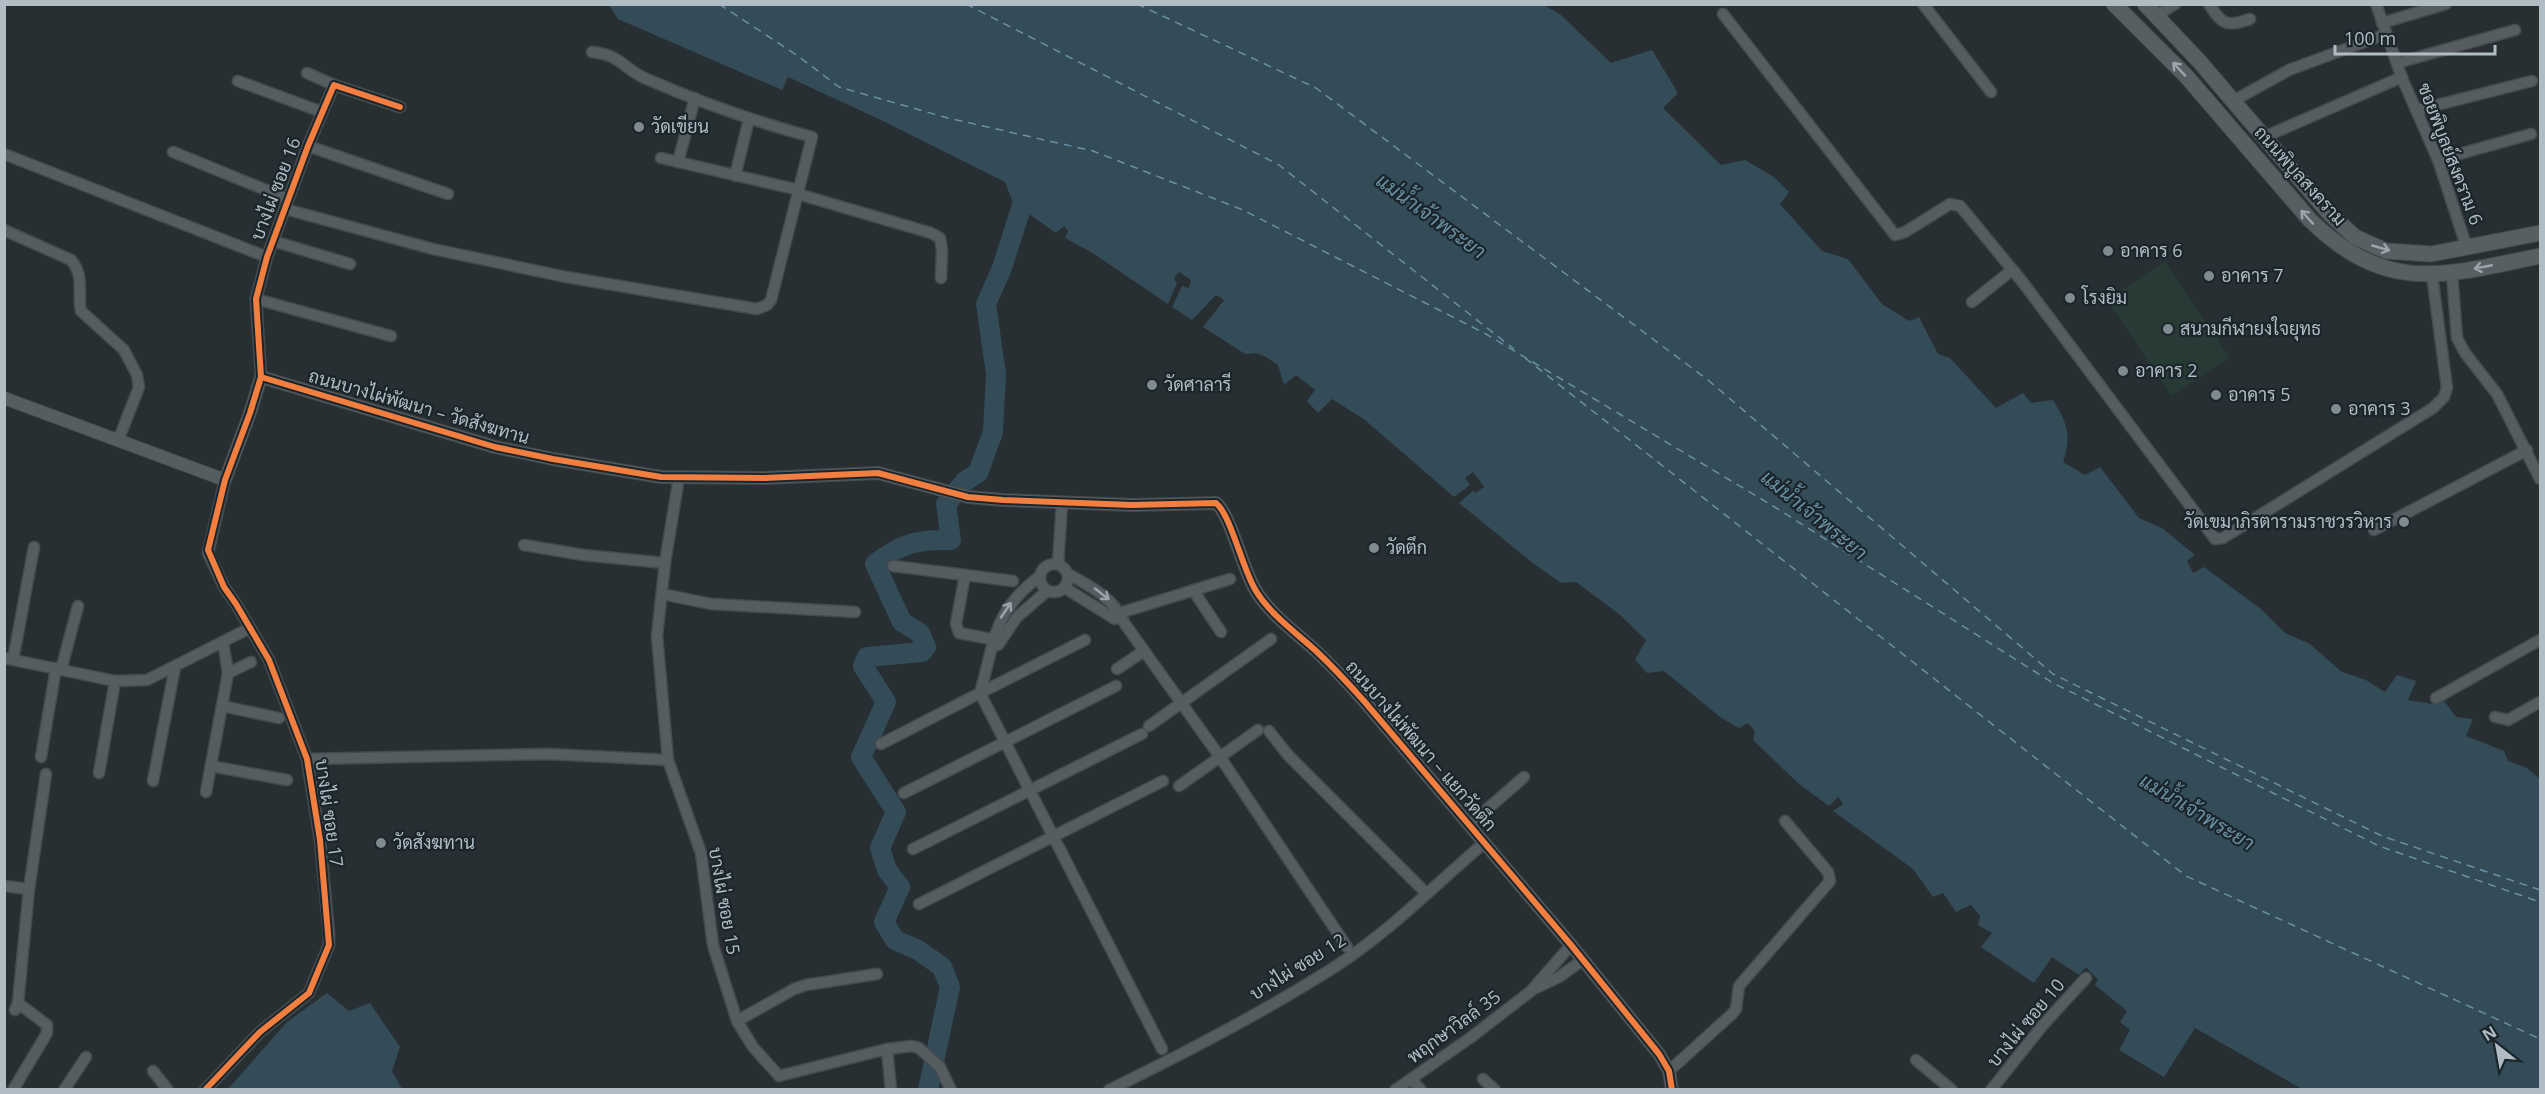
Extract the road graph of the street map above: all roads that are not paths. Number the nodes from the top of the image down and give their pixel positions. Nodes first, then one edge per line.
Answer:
1 (1923, 4) edge
2 (2114, 4) edge
3 (2145, 4) edge
4 (2209, 4) edge
5 (2376, 4) edge
6 (2446, 4) edge
7 (2172, 5) edge
8 (1723, 14) dead end
9 (2156, 16) junction
10 (2250, 19) dead end
11 (2384, 28) junction
12 (2516, 30) dead end
13 (592, 52) dead end
14 (2397, 63) junction
15 (308, 73) dead end
16 (2402, 76) junction
17 (238, 81) dead end
18 (2532, 81) dead end
19 (334, 85) junction
20 (1991, 92) dead end
21 (695, 98) junction
22 (2233, 101) junction
23 (400, 107) dead end
24 (2417, 110) junction
25 (322, 112) junction
26 (749, 119) junction
27 (2531, 134) dead end
28 (2264, 137) junction
29 (308, 146) junction
30 (173, 152) dead end
31 (4, 154) edge
32 (661, 158) dead end
33 (2438, 160) junction
34 (678, 162) junction
35 (735, 176) junction
36 (798, 192) junction
37 (448, 194) dead end
38 (287, 204) junction
39 (4, 230) edge
40 (2541, 233) edge
41 (273, 241) junction
42 (2467, 248) junction
43 (2541, 256) edge
44 (267, 257) junction
45 (350, 264) dead end
46 (2012, 270) junction
47 (2452, 273) junction
48 (2432, 275) junction
49 (941, 278) dead end
50 (256, 299) junction
51 (1972, 302) dead end
52 (391, 336) dead end
53 (2459, 342) junction
54 (2443, 356) junction
55 (261, 377) junction
56 (4, 398) edge
57 (118, 441) junction
58 (2527, 450) junction
59 (679, 477) junction
60 (2541, 479) edge
61 (225, 480) junction
62 (1062, 502) junction
63 (2374, 530) dead end
64 (524, 545) dead end
65 (34, 547) dead end
66 (664, 563) junction
67 (1058, 564) junction
68 (893, 566) dead end
69 (1068, 574) junction
70 (965, 575) junction
71 (1040, 576) junction
72 (1230, 579) dead end
73 (1013, 581) dead end
74 (1065, 588) junction
75 (1193, 590) junction
76 (1047, 591) junction
77 (662, 594) junction
78 (78, 606) dead end
79 (855, 612) dead end
80 (1115, 614) junction
81 (250, 628) junction
82 (1221, 632) dead end
83 (1271, 639) dead end
84 (997, 640) junction
85 (1085, 640) dead end
86 (2541, 640) edge
87 (224, 642) junction
88 (1144, 651) junction
89 (9, 659) edge
90 (251, 662) dead end
91 (175, 667) junction
92 (59, 669) junction
93 (1117, 669) dead end
94 (228, 673) junction
95 (115, 681) junction
96 (1116, 686) dead end
97 (980, 693) junction
98 (2436, 698) dead end
99 (2541, 702) edge
100 (1182, 705) junction
101 (222, 706) junction
102 (2494, 717) dead end
103 (279, 718) dead end
104 (1258, 730) dead end
105 (1269, 732) dead end
106 (1004, 743) junction
107 (881, 744) dead end
108 (40, 757) dead end
109 (1220, 757) junction
110 (308, 759) junction
111 (669, 760) junction
112 (211, 766) junction
113 (99, 773) dead end
114 (46, 774) dead end
115 (1524, 777) dead end
116 (286, 780) dead end
117 (153, 781) dead end
118 (1163, 781) dead end
119 (1179, 786) dead end
120 (1028, 791) junction
121 (206, 792) dead end
122 (904, 794) dead end
123 (1785, 821) dead end
124 (1469, 825) junction
125 (1052, 837) junction
126 (1484, 843) junction
127 (913, 849) dead end
128 (4, 886) edge
129 (29, 889) junction
130 (1426, 893) junction
131 (919, 904) dead end
132 (1571, 945) junction
133 (1347, 947) dead end
134 (1583, 960) junction
135 (877, 974) dead end
136 (2086, 978) dead end
137 (1531, 991) junction
138 (737, 1021) junction
139 (1162, 1048) dead end
140 (886, 1049) junction
141 (86, 1057) dead end
142 (1916, 1060) dead end
143 (153, 1071) dead end
144 (1669, 1071) junction
145 (1484, 1078) dead end
146 (1411, 1079) junction
147 (1116, 1088) edge
148 (13, 1089) edge
149 (64, 1089) edge
150 (168, 1089) edge
151 (205, 1089) edge
152 (891, 1089) edge
153 (951, 1089) edge
154 (1395, 1089) edge
155 (1421, 1089) edge
156 (1495, 1089) edge
157 (1672, 1089) edge
158 (1952, 1089) edge
159 (1991, 1089) edge

1 - 20 street
48 -> 2 main road, ถนนพิบูลสงคราม
3 - 9 main road, ถนนพิบูลสงคราม
4 - 10 street
5 - 11 street, ซอยพิบูลย์สงคราม 6
6 - 11 street
7 - 9 street
8 - 46 street
9 - 22 main road, ถนนพิบูลสงคราม
11 - 14 street, ซอยพิบูลย์สงคราม 6
11 - 22 street
12 - 14 street
13 - 21 street
14 - 16 street, ซอยพิบูลย์สงคราม 6
15 - 19 street
16 - 24 street, ซอยพิบูลย์สงคราม 6
16 - 28 street
17 - 25 street
18 - 24 street
19 - 23 street
19 - 25 street, บางไผ่ ซอย 16
21 - 26 street
21 - 34 street
22 - 28 main road, ถนนพิบูลสงคราม
24 - 33 street, ซอยพิบูลย์สงคราม 6
25 - 29 street, บางไผ่ ซอย 16
26 - 35 street
26 - 36 street
27 - 33 street
28 -> 42 main road, ถนนพิบูลสงคราม
29 - 37 street
29 - 38 street, บางไผ่ ซอย 16
30 - 38 street
31 - 44 street
32 - 34 street
33 - 42 street, ซอยพิบูลย์สงคราม 6
34 - 35 street
35 - 36 street
36 - 38 street
36 - 49 street
38 - 41 street, บางไผ่ ซอย 16
39 - 57 street
40 - 42 main road, ถนนพิบูลสงคราม
41 - 44 street, บางไผ่ ซอย 16
41 - 45 street
43 -> 47 main road, ถนนพิบูลสงคราม
44 - 50 street, บางไผ่ ซอย 16
46 - 51 street
46 - 54 street
47 - 48 main road, ถนนพิบูลสงคราม
47 - 53 street
48 - 54 street
50 - 52 street
50 - 55 street, บางไผ่ ซอย 16
53 - 54 street
53 - 58 street
55 - 59 street, ถนนบางไผ่พัฒนา – วัดสังฆทาน
55 - 61 street
56 - 57 street
57 - 61 street
58 - 60 street
58 - 63 street
59 - 62 street, ถนนบางไผ่พัฒนา – แยกวัดตึก
59 - 66 street, บางไผ่ ซอย 15
61 - 81 street, บางไผ่ ซอย 17
62 - 67 street
62 - 124 street, ถนนบางไผ่พัฒนา – แยกวัดตึก
64 - 66 street
65 - 89 street
66 - 77 street, บางไผ่ ซอย 15
67 - 69 street
67 - 71 street
68 - 70 street
69 - 74 street
69 -> 80 street
70 - 73 street
70 - 84 street
71 - 76 street
84 -> 71 street
72 - 75 street
74 - 76 street
74 - 80 street
75 - 80 street
75 - 82 street
76 - 84 street
77 - 79 street
77 - 111 street, บางไผ่ ซอย 15
78 - 92 street
80 - 88 street
81 - 87 street
81 - 110 street, บางไผ่ ซอย 17
83 - 100 street
84 - 97 street
85 - 97 street
86 - 98 street
87 - 91 street
87 - 94 street
88 - 93 street
88 - 100 street
89 - 92 street
90 - 94 street
91 - 95 street
91 - 117 street
92 - 95 street
92 - 108 street
94 - 101 street
95 - 113 street
96 - 106 street
97 - 106 street
97 - 107 street
99 - 102 street
100 - 109 street
100 - 120 street
101 - 103 street
101 - 112 street
104 - 109 street
105 - 130 street
106 - 120 street
106 - 122 street
109 - 119 street
109 - 133 street
110 - 111 street
110 - 151 street, บางไผ่ ซอย 17
111 - 138 street, บางไผ่ ซอย 15
112 - 116 street
112 - 121 street
114 - 129 street
115 - 124 street
118 - 125 street
120 - 125 street
120 - 127 street
123 - 144 street
124 - 126 street, ถนนบางไผ่พัฒนา – แยกวัดตึก
125 - 131 street
125 - 139 street
126 - 130 street, บางไผ่ ซอย 12
126 - 132 street, ถนนบางไผ่พัฒนา – แยกวัดตึก
128 - 129 street
129 - 148 street
130 - 147 street, บางไผ่ ซอย 12
132 - 134 street, ถนนบางไผ่พัฒนา – แยกวัดตึก
132 - 137 street, พฤกษาวิลล์ 35
134 - 137 street, พฤกษาวิลล์ 35
134 - 144 street, ถนนบางไผ่พัฒนา – แยกวัดตึก
135 - 138 street
136 - 159 street, บางไผ่ ซอย 10
137 - 146 street, พฤกษาวิลล์ 35
138 - 140 street, บางไผ่ ซอย 15
140 - 152 street
140 - 153 street, บางไผ่ ซอย 15
141 - 149 street
142 - 158 street
143 - 150 street
144 - 157 street, ถนนบางไผ่พัฒนา – แยกวัดตึก
145 - 156 street
146 - 154 street, พฤกษาวิลล์ 35
146 - 155 street

